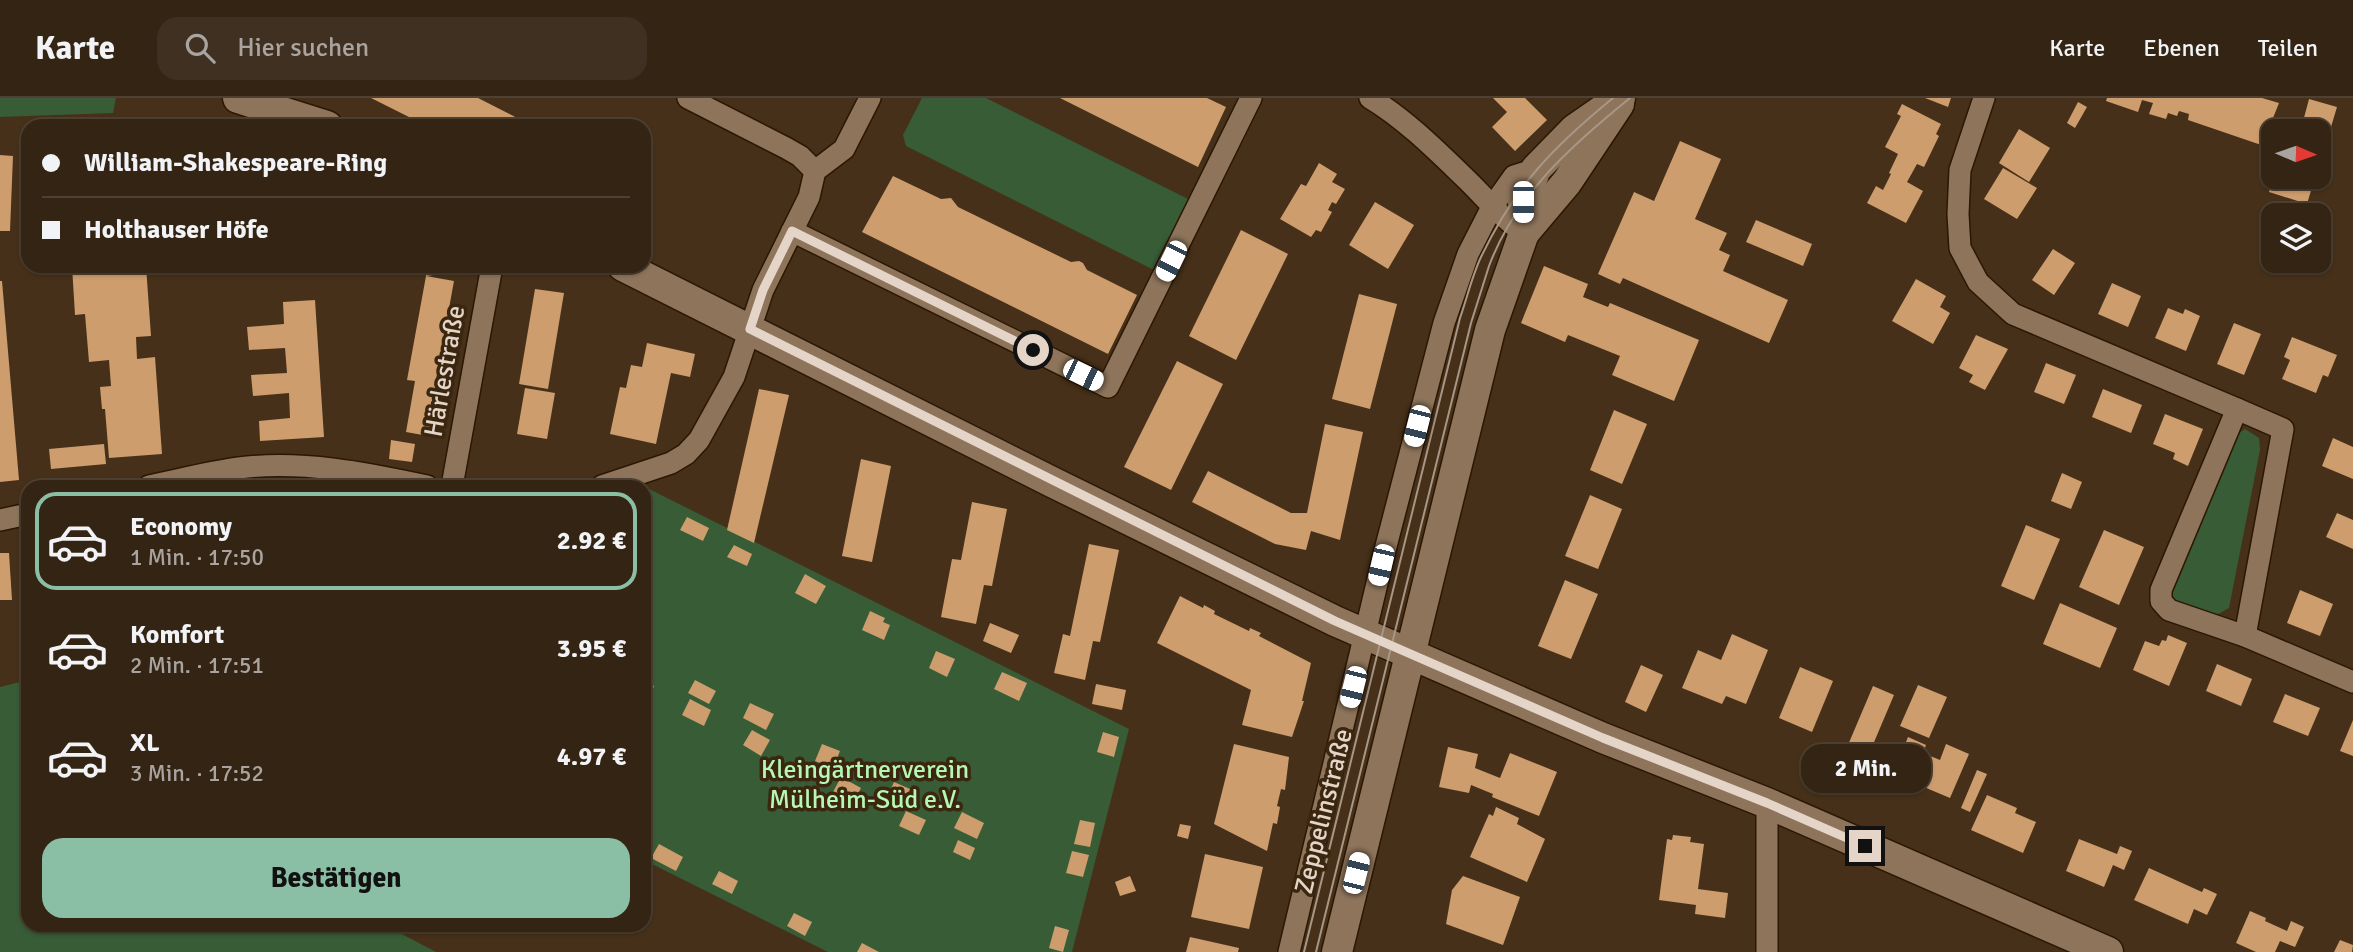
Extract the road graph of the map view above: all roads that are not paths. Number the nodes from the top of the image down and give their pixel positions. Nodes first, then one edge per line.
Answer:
1 (237, 98) edge
2 (688, 98) edge
3 (870, 98) edge
4 (1251, 98) edge
5 (1370, 98) edge
6 (1621, 98) edge
7 (1984, 98) edge
8 (304, 119) edge
9 (1536, 169) junction
10 (815, 171) junction
11 (1492, 207) junction
12 (792, 231) junction
13 (1524, 233) junction
14 (491, 273) edge
15 (637, 273) edge
16 (750, 329) junction
17 (2237, 409) junction
18 (180, 480) edge
19 (398, 480) edge
20 (453, 480) edge
21 (620, 480) edge
22 (21, 516) edge
23 (0, 520) edge
24 (1366, 635) junction
25 (2245, 636) junction
26 (1411, 655) junction
27 (2353, 682) edge
28 (1767, 803) junction
29 (1289, 952) edge
30 (1337, 952) edge
31 (1767, 952) edge
32 (2108, 952) edge

1 - 8 street
2 - 10 street
3 - 10 street
4 - 12 street
5 - 11 street
6 - 9 street, Zeppelinstraße
6 - 13 street, Zeppelinstraße
7 - 17 street
9 - 11 street, Zeppelinstraße
9 - 13 street, Zeppelinstraße
10 - 12 street
11 - 13 street
11 - 24 street, Zeppelinstraße
12 - 16 street
13 - 26 street, Zeppelinstraße
14 - 20 street, Härlestraße
15 - 16 street
16 - 21 street
16 - 24 street
17 - 25 street
17 - 25 street
18 - 19 street
22 - 23 street
24 - 26 street
24 - 29 street, Zeppelinstraße
25 - 27 street
26 - 28 street
26 - 30 street, Zeppelinstraße
28 - 31 street
28 - 32 street

